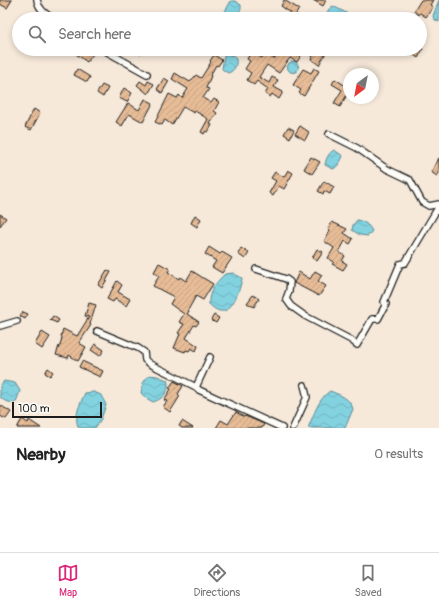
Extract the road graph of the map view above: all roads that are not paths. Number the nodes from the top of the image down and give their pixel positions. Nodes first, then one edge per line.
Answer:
1 (37, 0) edge
2 (43, 12) edge
3 (115, 56) edge
4 (147, 74) dead end
5 (329, 134) dead end
6 (439, 205) edge
7 (256, 269) dead end
8 (17, 321) dead end
9 (0, 326) edge
10 (97, 331) dead end
11 (210, 357) dead end
12 (304, 385) dead end
13 (196, 386) junction
14 (282, 428) edge
15 (293, 428) edge

1 - 2 street
3 - 4 street
5 - 6 street
6 - 7 street
8 - 9 street
10 - 13 street
11 - 13 street
12 - 15 street
13 - 14 street

